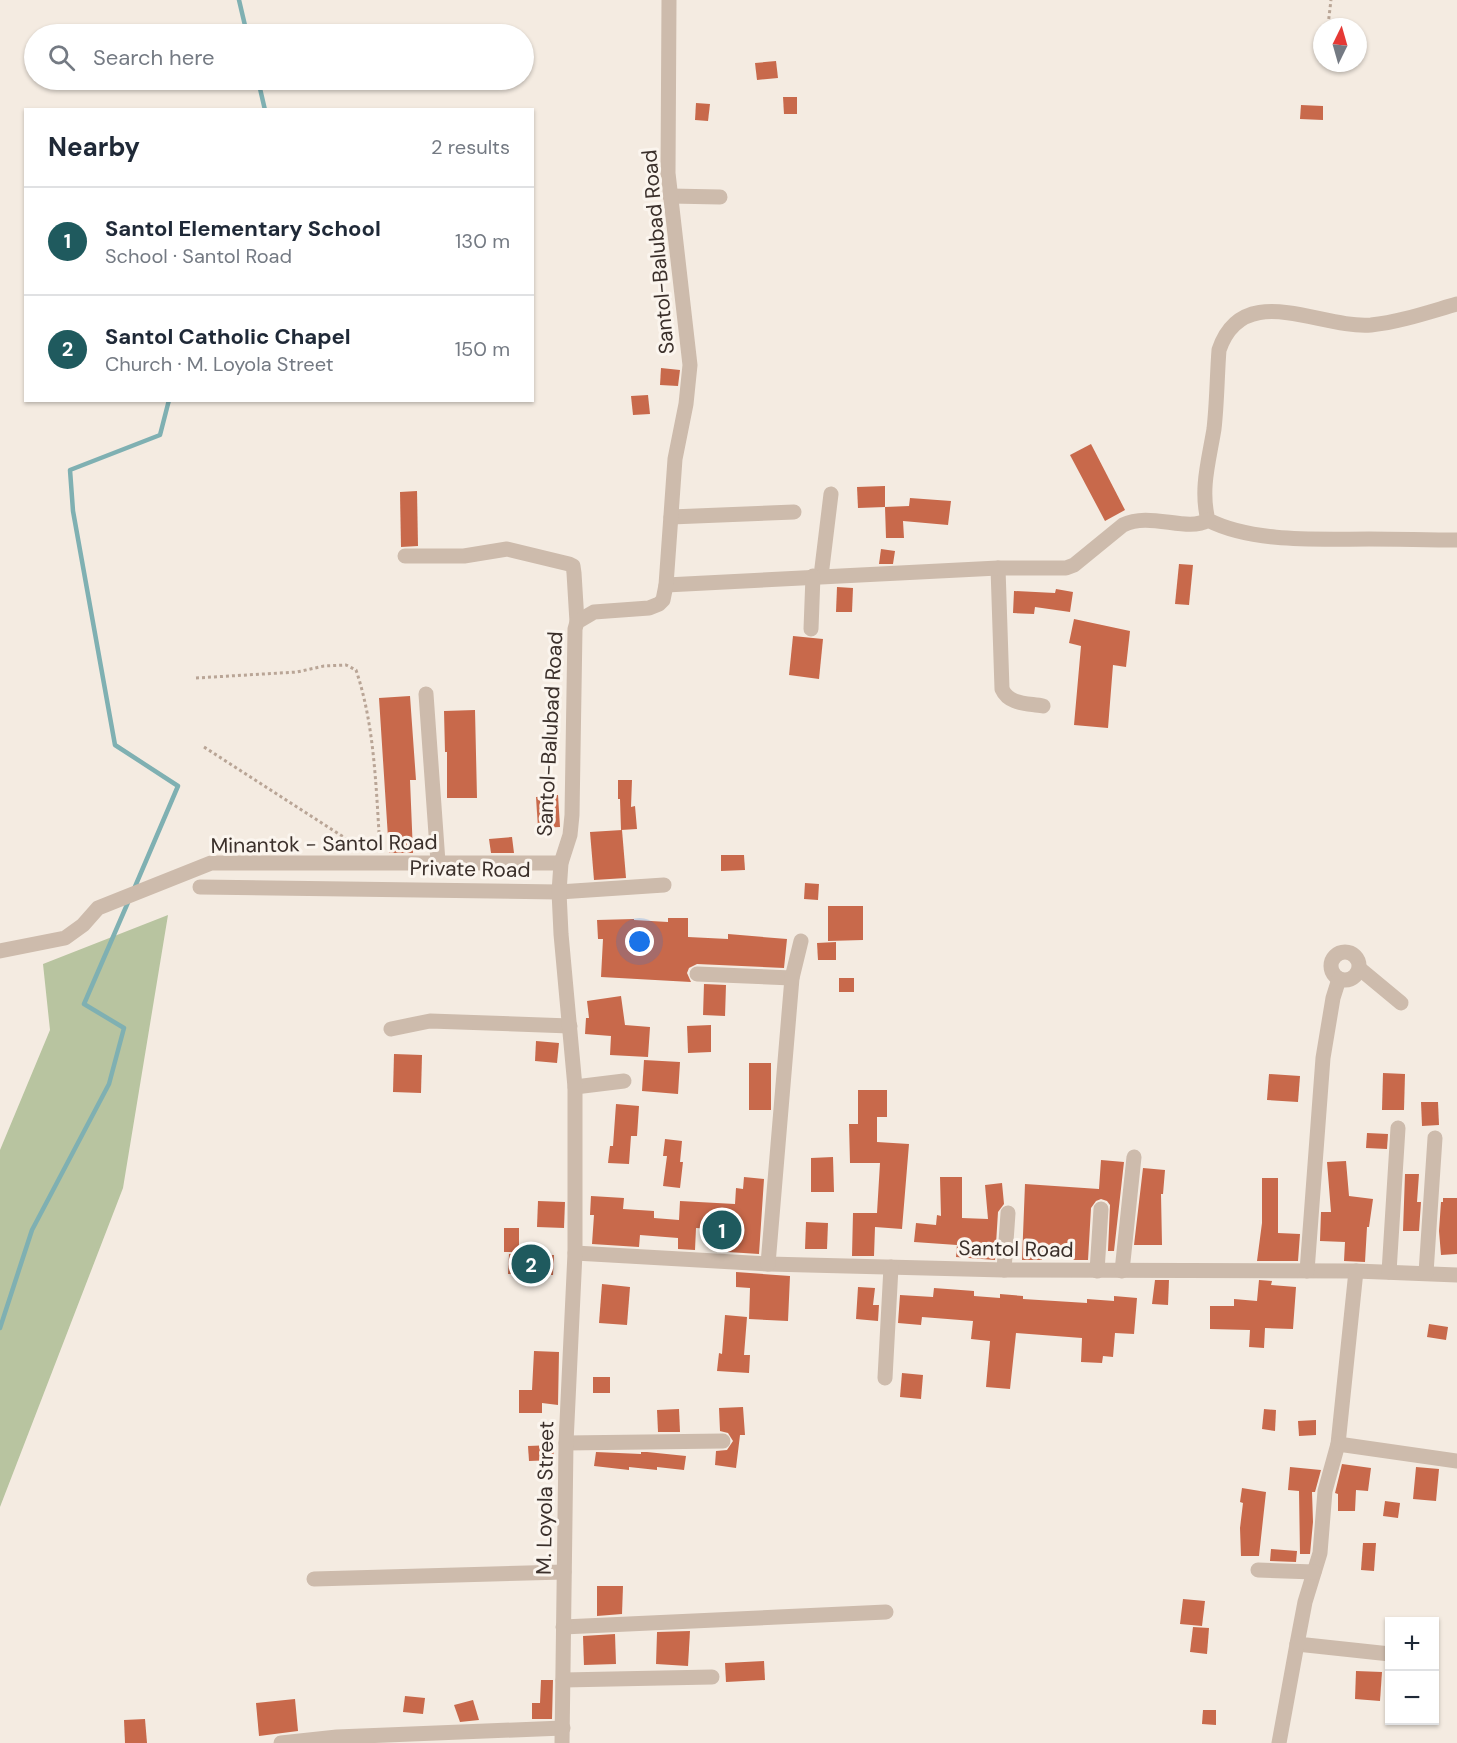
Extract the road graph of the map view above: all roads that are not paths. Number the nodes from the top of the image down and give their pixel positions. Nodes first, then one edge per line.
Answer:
1 (669, 0) edge
2 (670, 196) junction
3 (720, 197) dead end
4 (1457, 304) edge
5 (831, 494) dead end
6 (794, 512) dead end
7 (671, 517) junction
8 (1208, 520) junction
9 (1457, 540) edge
10 (405, 556) dead end
11 (998, 568) junction
12 (817, 576) junction
13 (666, 585) junction
14 (577, 622) junction
15 (811, 629) dead end
16 (426, 694) dead end
17 (1043, 706) dead end
18 (438, 862) junction
19 (561, 863) junction
20 (664, 885) dead end
21 (200, 887) dead end
22 (559, 892) junction
23 (801, 941) dead end
24 (0, 951) edge
25 (1360, 969) junction
26 (697, 974) dead end
27 (792, 978) junction
28 (1339, 979) junction
29 (1401, 1003) dead end
30 (570, 1026) junction
31 (391, 1029) dead end
32 (624, 1081) dead end
33 (575, 1087) junction
34 (1398, 1128) dead end
35 (1435, 1138) dead end
36 (1134, 1157) dead end
37 (1101, 1209) dead end
38 (1008, 1213) dead end
39 (575, 1254) junction
40 (768, 1264) junction
41 (891, 1267) junction
42 (1004, 1270) junction
43 (1097, 1271) junction
44 (1122, 1271) junction
45 (1307, 1271) junction
46 (1356, 1271) junction
47 (1389, 1272) junction
48 (1426, 1273) junction
49 (1457, 1275) edge
50 (885, 1378) dead end
51 (723, 1441) dead end
52 (566, 1443) junction
53 (1338, 1444) junction
54 (1457, 1461) edge
55 (1258, 1570) dead end
56 (564, 1572) junction
57 (1314, 1572) junction
58 (314, 1579) dead end
59 (886, 1612) dead end
60 (563, 1626) junction
61 (1297, 1644) junction
62 (1385, 1654) edge
63 (712, 1677) dead end
64 (563, 1680) junction
65 (563, 1735) edge
66 (281, 1743) edge
67 (1280, 1743) edge

1 - 2 street, Santol-Balubad Road
2 - 3 street
2 - 7 street, Santol-Balubad Road
4 - 8 street
5 - 12 street
6 - 7 street
7 - 13 street, Santol-Balubad Road
8 - 9 street
8 - 11 street
10 - 14 street
11 - 12 street
11 - 17 street
12 - 13 street
12 - 15 street
13 - 14 street, Santol-Balubad Road
14 - 19 street, Santol-Balubad Road
16 - 18 street
18 - 19 street, Minantok - Santol Road
18 - 24 street, Minantok - Santol Road
19 - 22 street, Santol-Balubad Road
20 - 22 street, Private Road
21 - 22 street, Private Road
22 - 30 street, Santol-Balubad Road
23 - 27 street
25 - 28 street
25 - 28 street
25 - 29 street
26 - 27 street
27 - 40 street
28 - 45 street
30 - 31 street
30 - 33 street, Santol-Balubad Road
32 - 33 street
33 - 39 street, Santol-Balubad Road
34 - 47 street
35 - 48 street
36 - 44 street
37 - 43 street
38 - 42 street
39 - 40 street, Santol Road
39 - 52 street, M. Loyola Street
40 - 41 street, Santol Road
41 - 42 street, Santol Road
41 - 50 street
42 - 43 street, Santol Road
43 - 44 street, Santol Road
44 - 45 street, Santol Road
45 - 46 street, Santol Road
46 - 47 street, Santol Road
46 - 53 street
47 - 48 street, Santol Road
48 - 49 street, Santol Road
51 - 52 street
52 - 56 street, M. Loyola Street
53 - 54 street
53 - 57 street
55 - 57 street
56 - 58 street
56 - 60 street, M. Loyola Street
57 - 61 street
59 - 60 street
60 - 64 street, M. Loyola Street
61 - 62 street
61 - 67 street
63 - 64 street
64 - 65 street, M. Loyola Street
65 - 66 street

